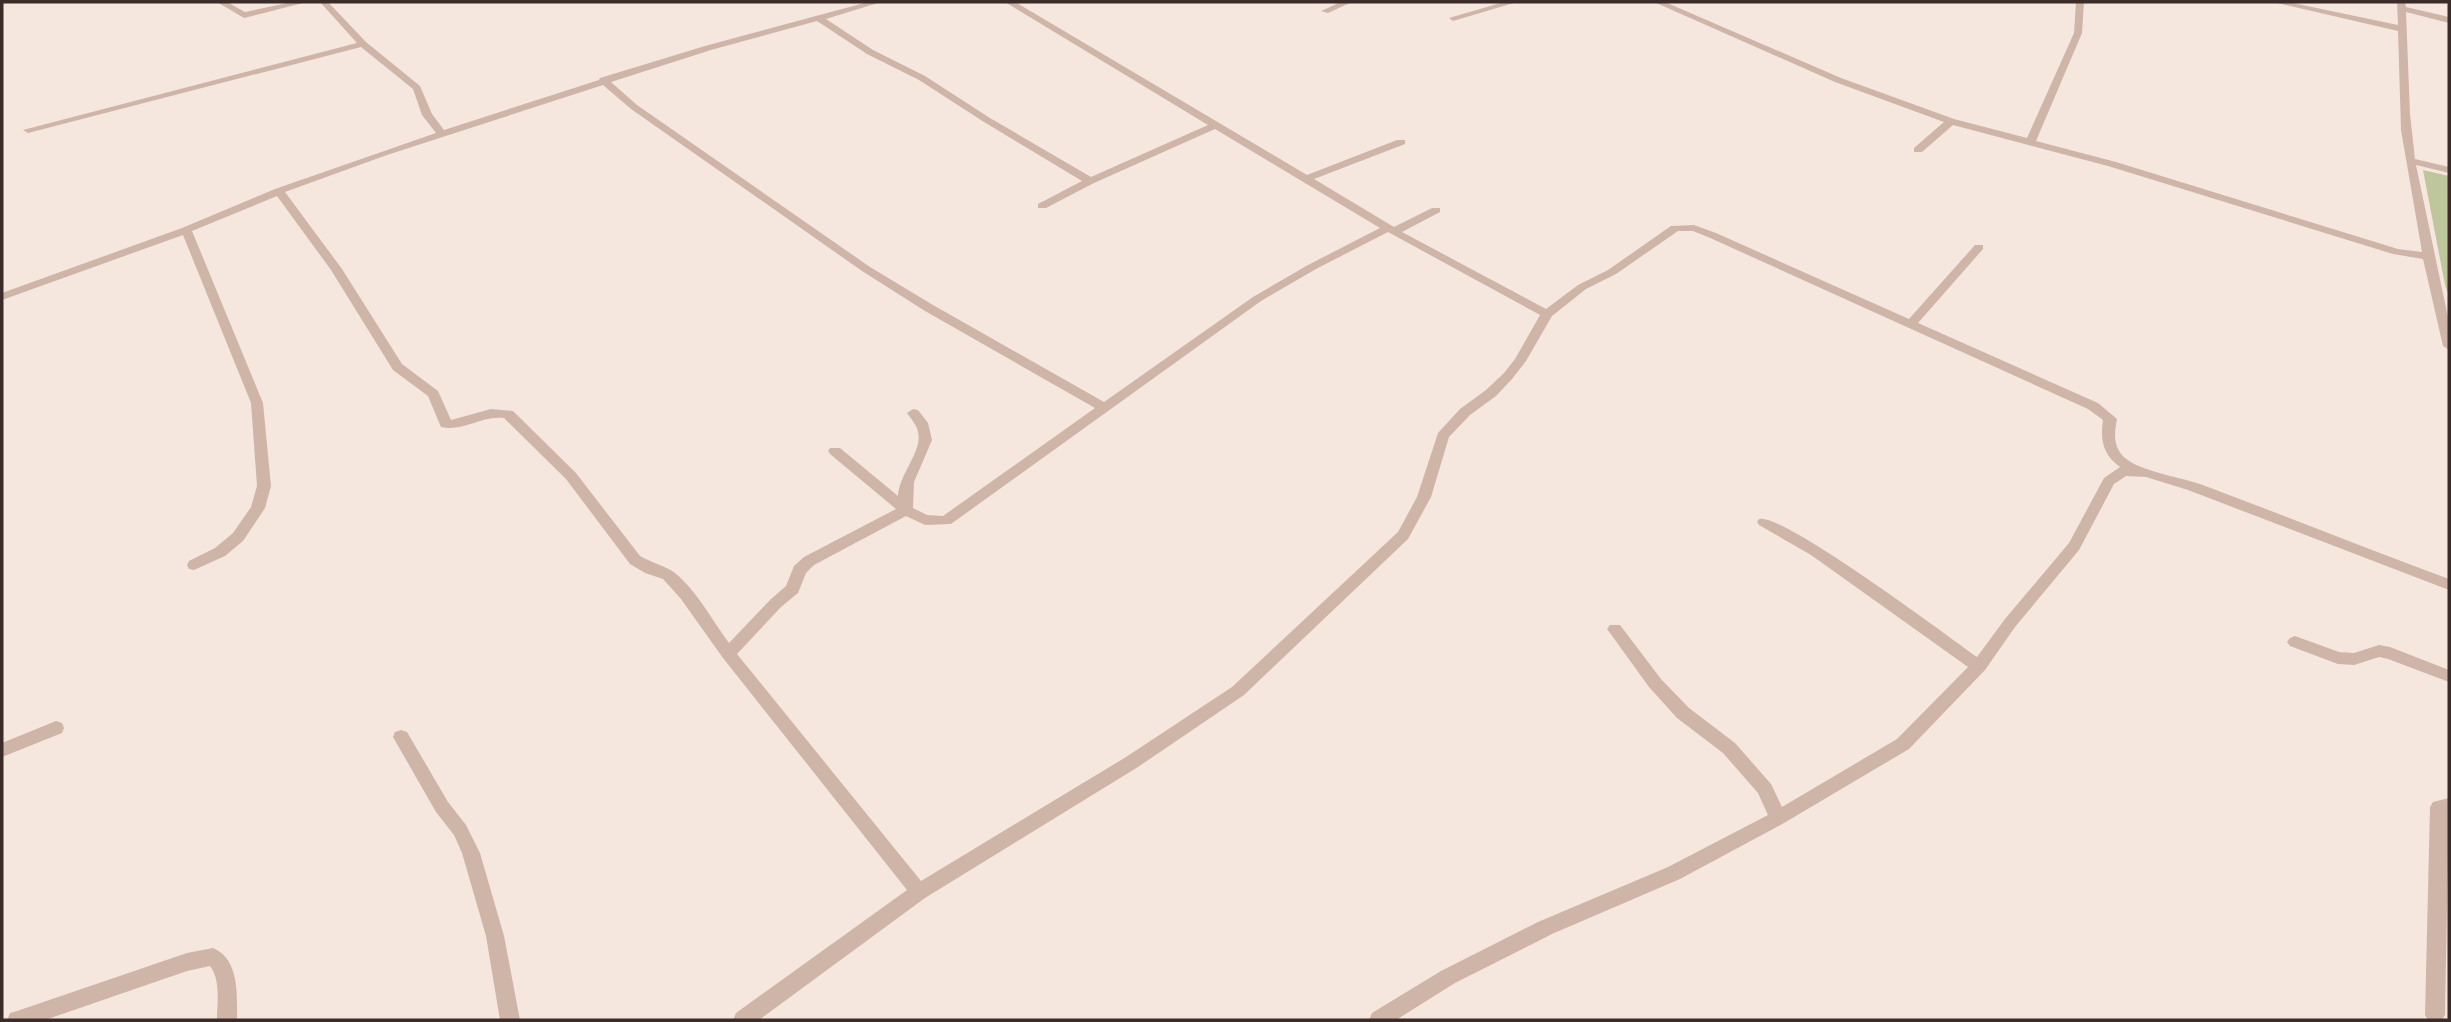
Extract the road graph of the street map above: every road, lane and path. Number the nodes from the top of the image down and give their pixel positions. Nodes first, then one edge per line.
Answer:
1 (221, 2) edge
2 (303, 2) edge
3 (324, 2) edge
4 (835, 2) edge
5 (877, 2) edge
6 (1009, 2) edge
7 (1348, 2) edge
8 (1513, 2) edge
9 (1658, 2) edge
10 (2080, 2) edge
11 (2277, 2) edge
12 (2401, 5) edge
13 (845, 9) junction
14 (1325, 12) dead end
15 (819, 18) junction
16 (1453, 18) dead end
17 (2449, 20) edge
18 (2402, 29) junction
19 (363, 44) junction
20 (603, 80) junction
21 (1951, 121) junction
22 (1217, 125) junction
23 (28, 130) dead end
24 (442, 134) junction
25 (2031, 141) junction
26 (1401, 142) dead end
27 (1918, 150) dead end
28 (2410, 161) junction
29 (2449, 170) edge
30 (1307, 179) junction
31 (1090, 181) junction
32 (278, 191) junction
33 (1042, 206) dead end
34 (1436, 210) dead end
35 (1391, 229) junction
36 (186, 230) junction
37 (1979, 247) dead end
38 (2427, 256) junction
39 (2, 297) edge
40 (1547, 314) junction
41 (1910, 325) junction
42 (2449, 346) edge
43 (1103, 407) junction
44 (913, 412) dead end
45 (835, 451) dead end
46 (2133, 470) junction
47 (906, 510) junction
48 (1765, 522) dead end
49 (194, 565) dead end
50 (2449, 584) edge
51 (1615, 629) dead end
52 (2295, 642) dead end
53 (727, 654) junction
54 (1979, 666) junction
55 (2449, 676) edge
56 (56, 728) dead end
57 (401, 737) dead end
58 (2, 750) edge
59 (2449, 805) edge
60 (1778, 818) junction
61 (919, 892) junction
62 (1404, 1014) edge
63 (2435, 1015) dead end
64 (17, 1020) edge
65 (227, 1020) edge
66 (510, 1020) edge
67 (743, 1020) edge
68 (1379, 1020) edge

1 - 2 street
3 - 19 street
4 - 13 street
5 - 13 street
6 - 22 street
7 - 14 street
8 - 16 street
9 - 21 street
10 - 25 street
11 - 18 street
12 - 17 street
12 - 18 street
13 - 15 street
15 - 20 street
15 - 31 street
18 - 28 street
19 - 23 street
19 - 24 street
20 - 24 street
20 - 43 street
21 - 25 street
21 - 27 street
22 - 30 street
22 - 31 street
24 - 32 street
25 - 38 street
26 - 30 street
28 - 29 street
28 - 38 street
30 - 35 street
31 - 33 street
32 - 36 street
32 - 53 street
34 - 35 street
35 - 40 street
35 - 43 street
36 - 39 street
36 - 49 street
37 - 41 street
38 - 42 street
40 - 41 street
40 - 61 street
41 - 46 street
43 - 47 street
44 - 47 street
45 - 47 street
46 - 50 street
46 - 54 street
47 - 53 street
48 - 54 street
51 - 60 street
52 - 55 street
53 - 61 street
54 - 60 street
56 - 58 street
57 - 66 street
59 - 63 street
60 - 62 street
61 - 67 street
62 - 68 street
64 - 65 street

